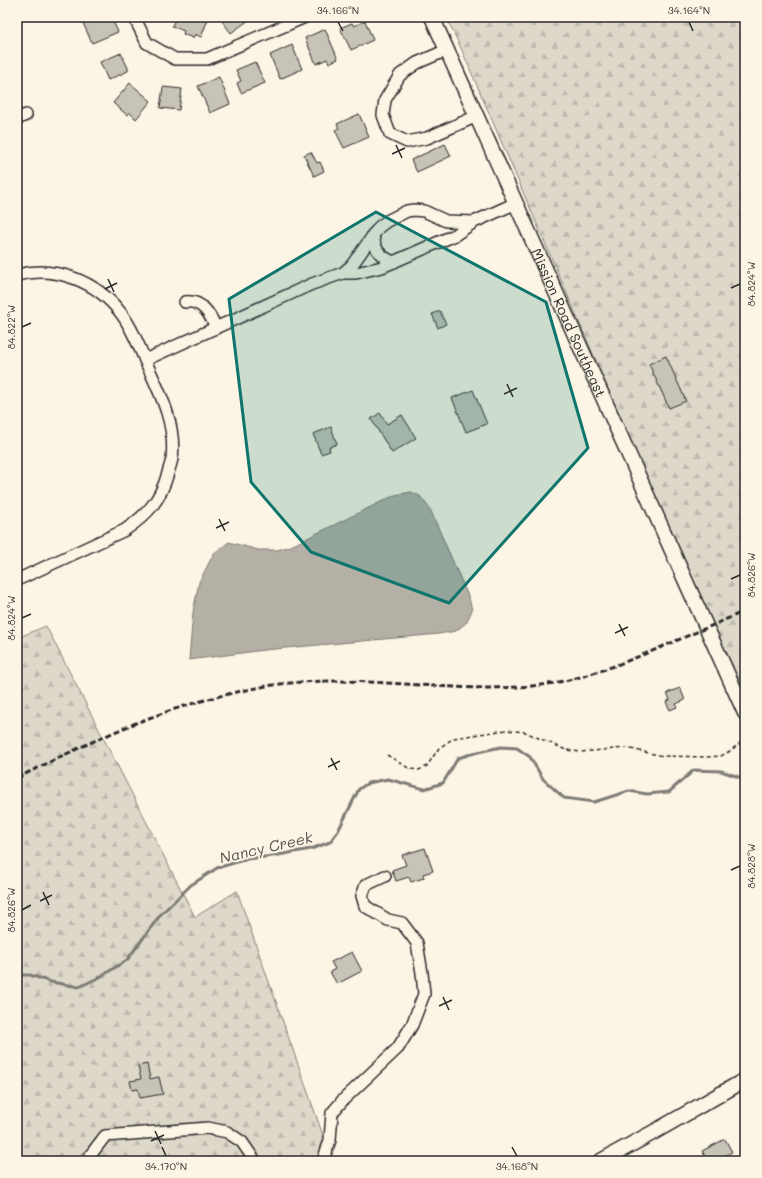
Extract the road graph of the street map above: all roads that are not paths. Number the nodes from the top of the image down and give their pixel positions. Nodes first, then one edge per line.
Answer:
1 (134, 17) edge
2 (305, 17) edge
3 (432, 17) edge
4 (288, 20) edge
5 (447, 50) junction
6 (477, 116) junction
7 (516, 203) junction
8 (474, 222) junction
9 (373, 234) junction
10 (394, 262) junction
11 (343, 273) junction
12 (17, 274) edge
13 (185, 302) dead end
14 (216, 328) junction
15 (145, 360) junction
16 (17, 580) edge
17 (745, 713) edge
18 (386, 876) dead end
19 (745, 1080) edge
20 (86, 1161) edge
21 (255, 1161) edge
22 (323, 1161) edge
23 (601, 1161) edge

1 - 4 street
2 - 4 street
3 - 5 main road, Mission Road Southeast
5 - 6 main road, Mission Road Southeast
5 - 6 street
6 - 7 main road, Mission Road Southeast
7 - 8 street
7 - 17 main road, Mission Road Southeast
8 - 9 street
8 - 10 street
9 - 10 street
9 - 11 street
10 - 11 street
11 - 14 street
12 - 15 street
13 - 14 street
14 - 15 street
15 - 16 street
18 - 22 street
19 - 23 main road
20 - 21 street

